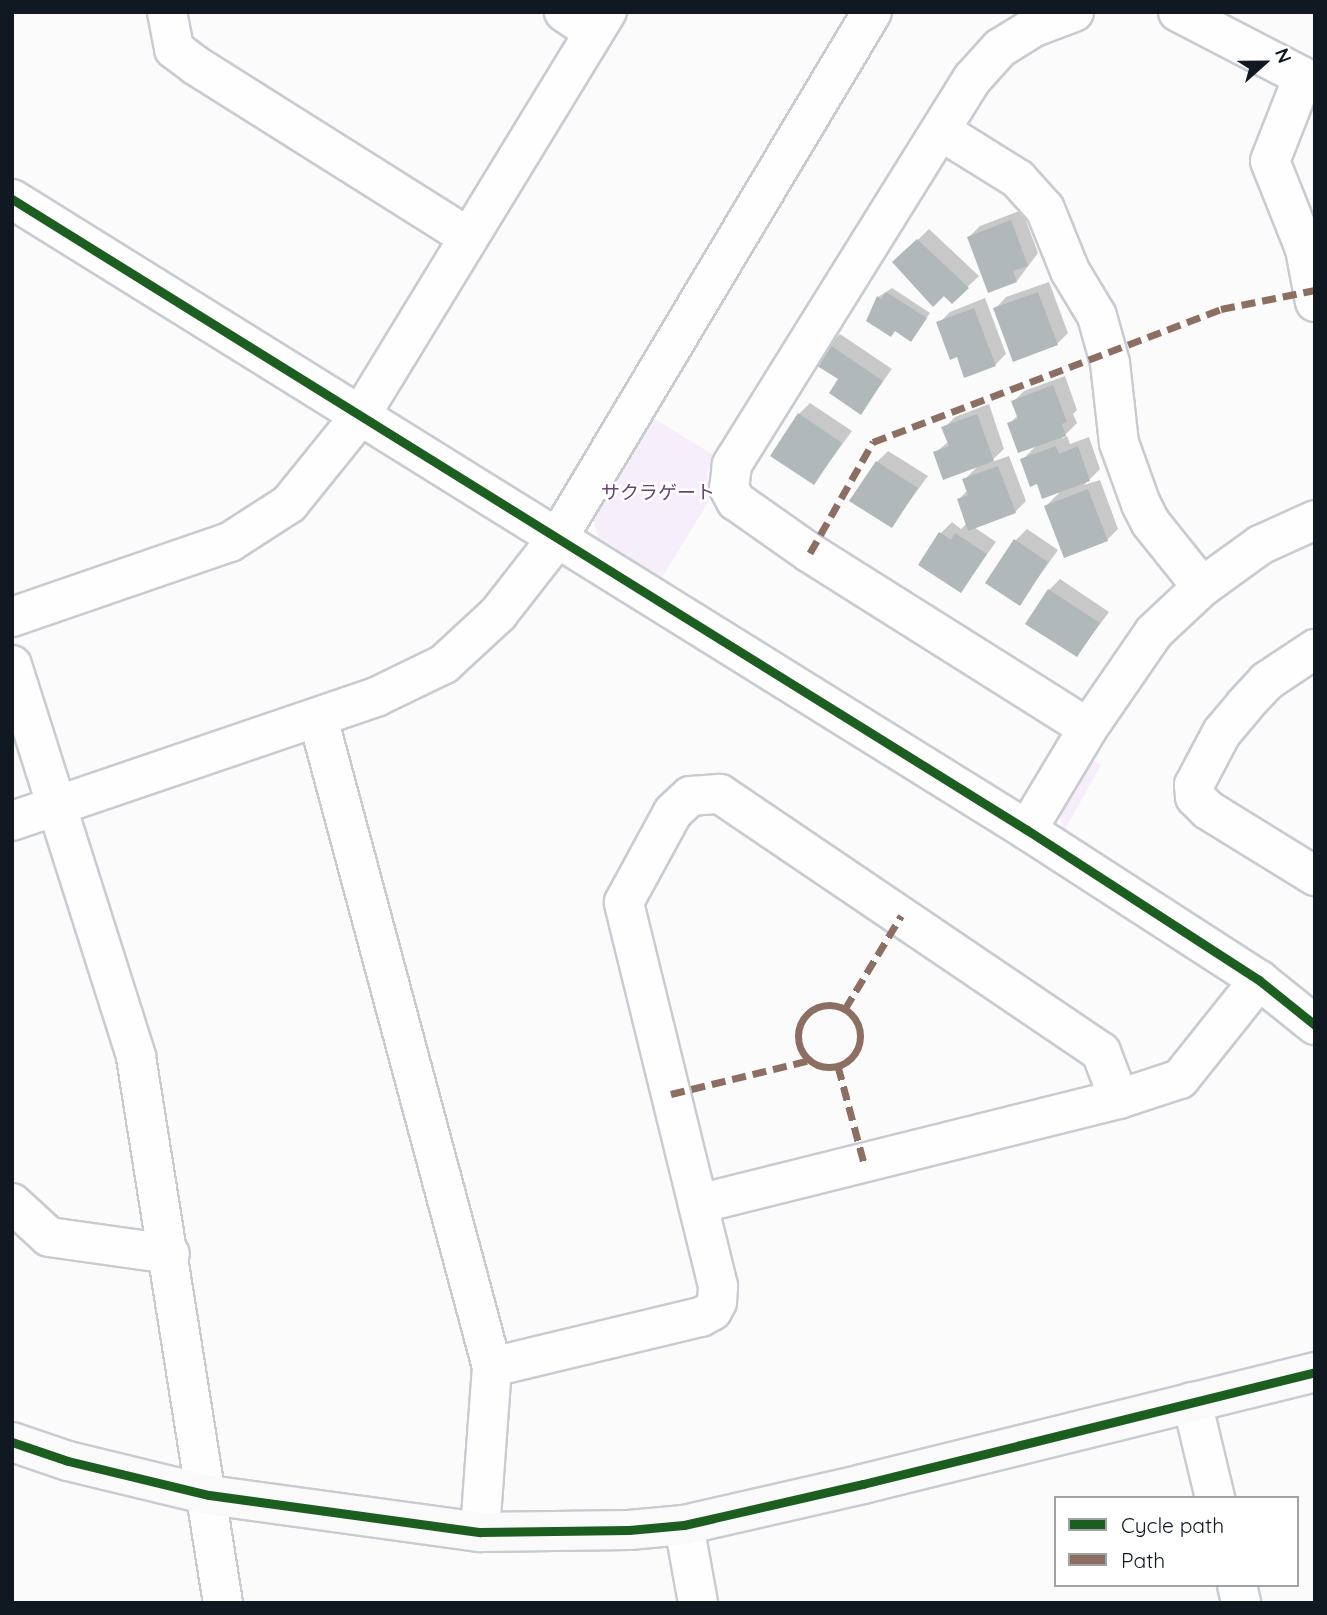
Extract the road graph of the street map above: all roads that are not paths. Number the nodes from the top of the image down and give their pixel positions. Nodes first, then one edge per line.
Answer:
1 (167, 12) edge
2 (872, 12) edge
3 (1073, 12) edge
4 (1178, 12) edge
5 (588, 19) edge
6 (1309, 80) edge
7 (941, 131) junction
8 (12, 199) edge
9 (468, 237) junction
10 (1315, 302) edge
11 (360, 416) junction
12 (1315, 520) edge
13 (559, 536) junction
14 (1202, 587) junction
15 (12, 617) edge
16 (1315, 649) edge
17 (12, 665) edge
18 (318, 718) junction
19 (1088, 728) junction
20 (57, 806) junction
21 (12, 821) edge
22 (1027, 830) junction
23 (1315, 876) edge
24 (1259, 981) junction
25 (1315, 1026) edge
26 (1119, 1100) junction
27 (12, 1203) edge
28 (698, 1204) junction
29 (170, 1254) junction
30 (492, 1367) junction
31 (1315, 1372) edge
32 (1192, 1402) junction
33 (12, 1441) edge
34 (209, 1495) junction
35 (1215, 1496) edge
36 (684, 1525) junction
37 (480, 1532) junction
38 (223, 1603) edge
39 (698, 1603) edge

1 - 9 street
2 - 13 street
3 - 7 street
4 - 6 street
5 - 9 street
6 - 10 street
7 - 14 street
7 - 19 street
8 - 11 street
9 - 11 street
11 - 13 street
11 - 15 street
12 - 14 street
13 - 18 street
13 - 22 street
14 - 19 street
16 - 23 street
17 - 20 street
18 - 20 street
18 - 30 street
19 - 22 street
20 - 21 street
20 - 29 street
22 - 24 street
24 - 25 street
24 - 26 street
26 - 28 street
26 - 28 street
27 - 29 street
28 - 30 street
29 - 34 street
30 - 37 street
31 - 32 street
32 - 35 street
32 - 36 street
33 - 34 street
34 - 37 street
34 - 38 street
36 - 37 street
36 - 39 street

